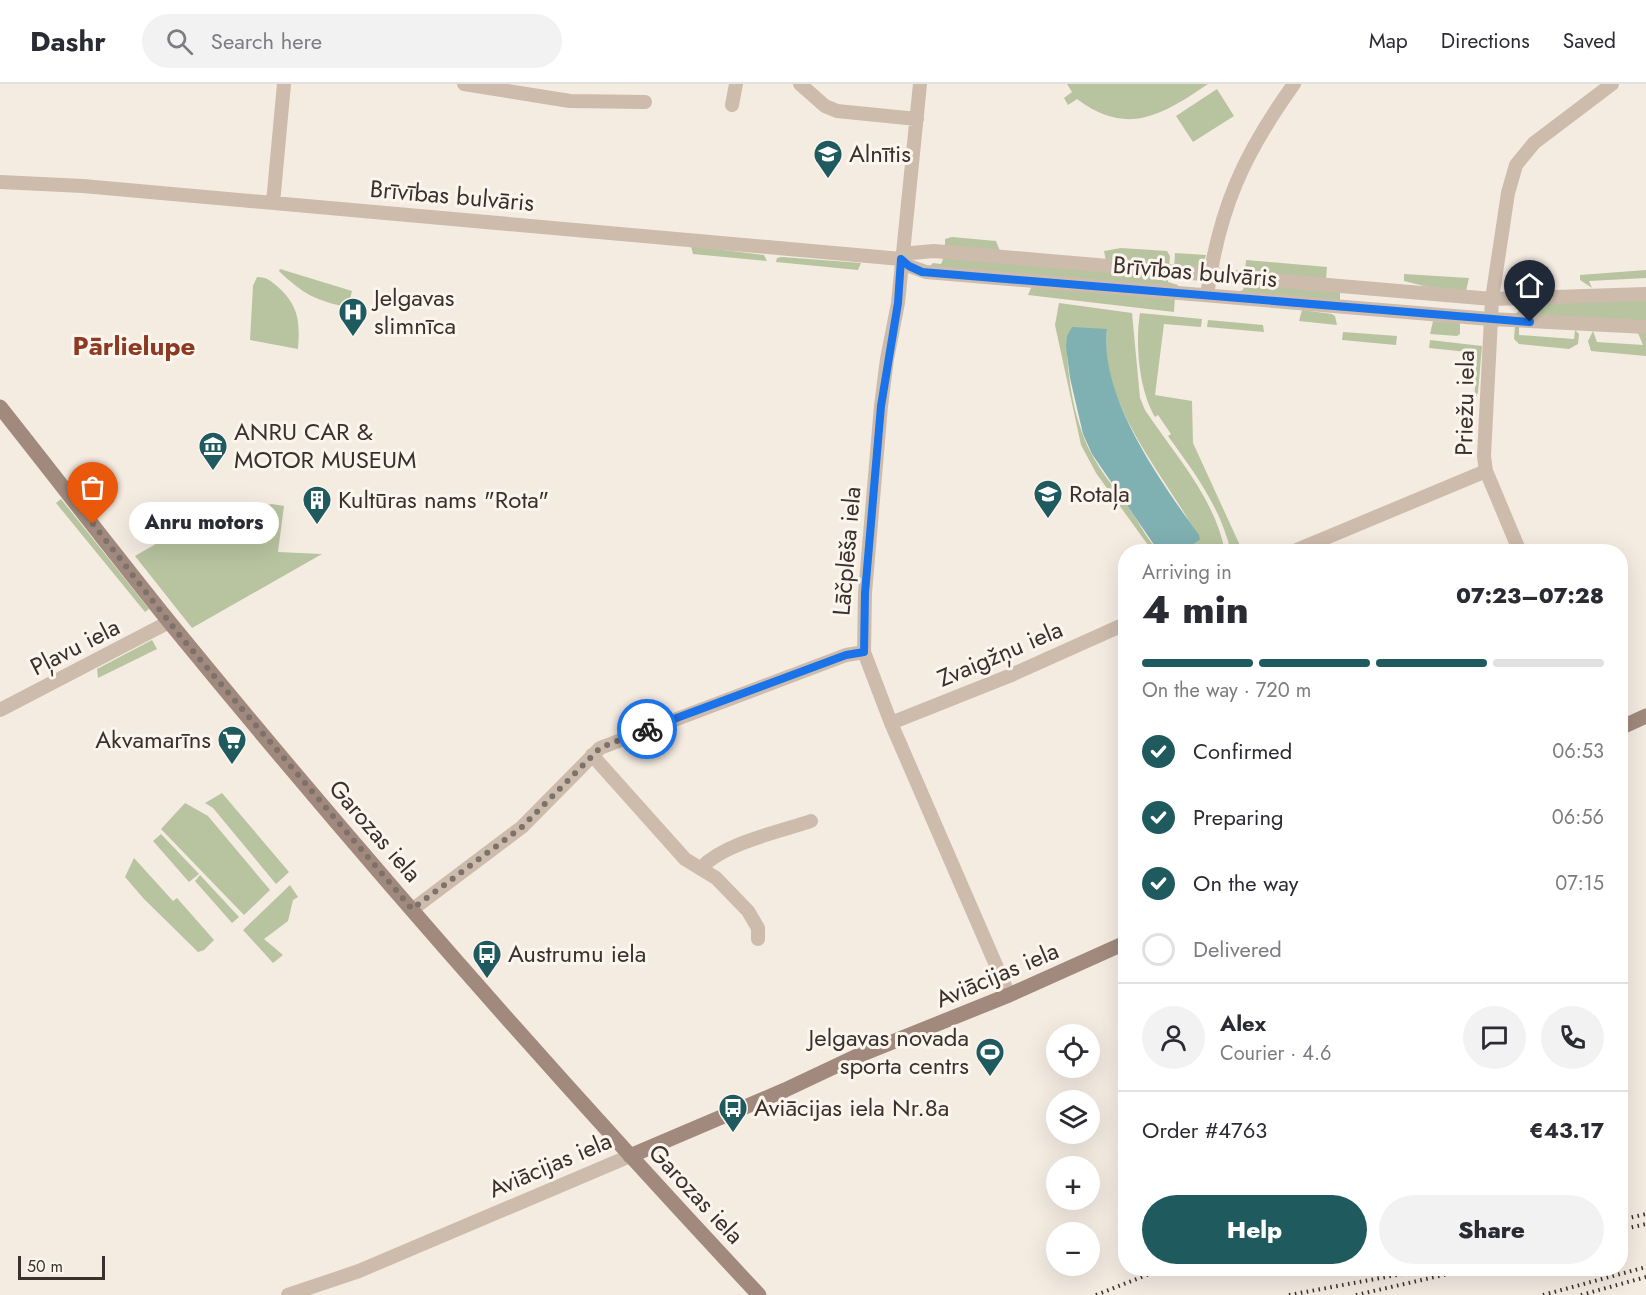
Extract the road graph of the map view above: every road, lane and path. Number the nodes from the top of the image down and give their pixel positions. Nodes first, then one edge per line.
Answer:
1 (284, 84) edge
2 (464, 84) edge
3 (736, 84) edge
4 (800, 84) edge
5 (920, 84) edge
6 (1294, 84) edge
7 (1612, 84) edge
8 (545, 90) edge
9 (645, 102) dead end
10 (732, 105) dead end
11 (917, 119) junction
12 (0, 182) edge
13 (273, 203) junction
14 (901, 259) junction
15 (1210, 276) junction
16 (1646, 294) edge
17 (1207, 295) junction
18 (1492, 299) junction
19 (1490, 320) junction
20 (1646, 327) edge
21 (0, 407) edge
22 (1486, 471) junction
23 (1311, 544) edge
24 (1517, 544) edge
25 (170, 622) junction
26 (1118, 627) edge
27 (864, 652) junction
28 (0, 710) edge
29 (1646, 716) edge
30 (891, 723) junction
31 (1628, 724) edge
32 (592, 755) junction
33 (811, 821) dead end
34 (702, 867) junction
35 (412, 909) junction
36 (758, 939) dead end
37 (1118, 946) edge
38 (1009, 995) junction
39 (630, 1156) junction
40 (288, 1295) edge
41 (759, 1295) edge

1 - 13 street
2 - 8 street
3 - 10 street
4 - 11 street
5 - 11 street, Lāčplēša iela
6 - 15 street
7 - 18 street
8 - 9 street
11 - 14 street, Lāčplēša iela
12 - 13 street, Brīvības bulvāris
13 - 14 street, Brīvības bulvāris
14 - 15 street, Brīvības bulvāris
14 - 17 street, Brīvības bulvāris
14 - 27 street, Lāčplēša iela
15 - 17 street
15 - 18 street, Brīvības bulvāris
16 - 18 street, Brīvības bulvāris
17 - 19 street, Brīvības bulvāris
18 - 19 street
19 - 20 street, Brīvības bulvāris
19 - 22 street, Priežu iela
21 - 25 main road, Garozas iela
22 - 23 street
22 - 24 street, Priežu iela
25 - 28 street, Pļavu iela
25 - 35 main road, Garozas iela
26 - 30 street, Zvaigžņu iela
27 - 30 street, Lāčplēša iela
27 - 32 street
29 - 31 main road
30 - 38 street, Lāčplēša iela
32 - 34 street
32 - 35 street
33 - 34 street
34 - 36 street
35 - 39 main road, Garozas iela
37 - 38 main road, Aviācijas iela
38 - 39 main road, Aviācijas iela
39 - 40 street, Aviācijas iela
39 - 41 main road, Garozas iela

